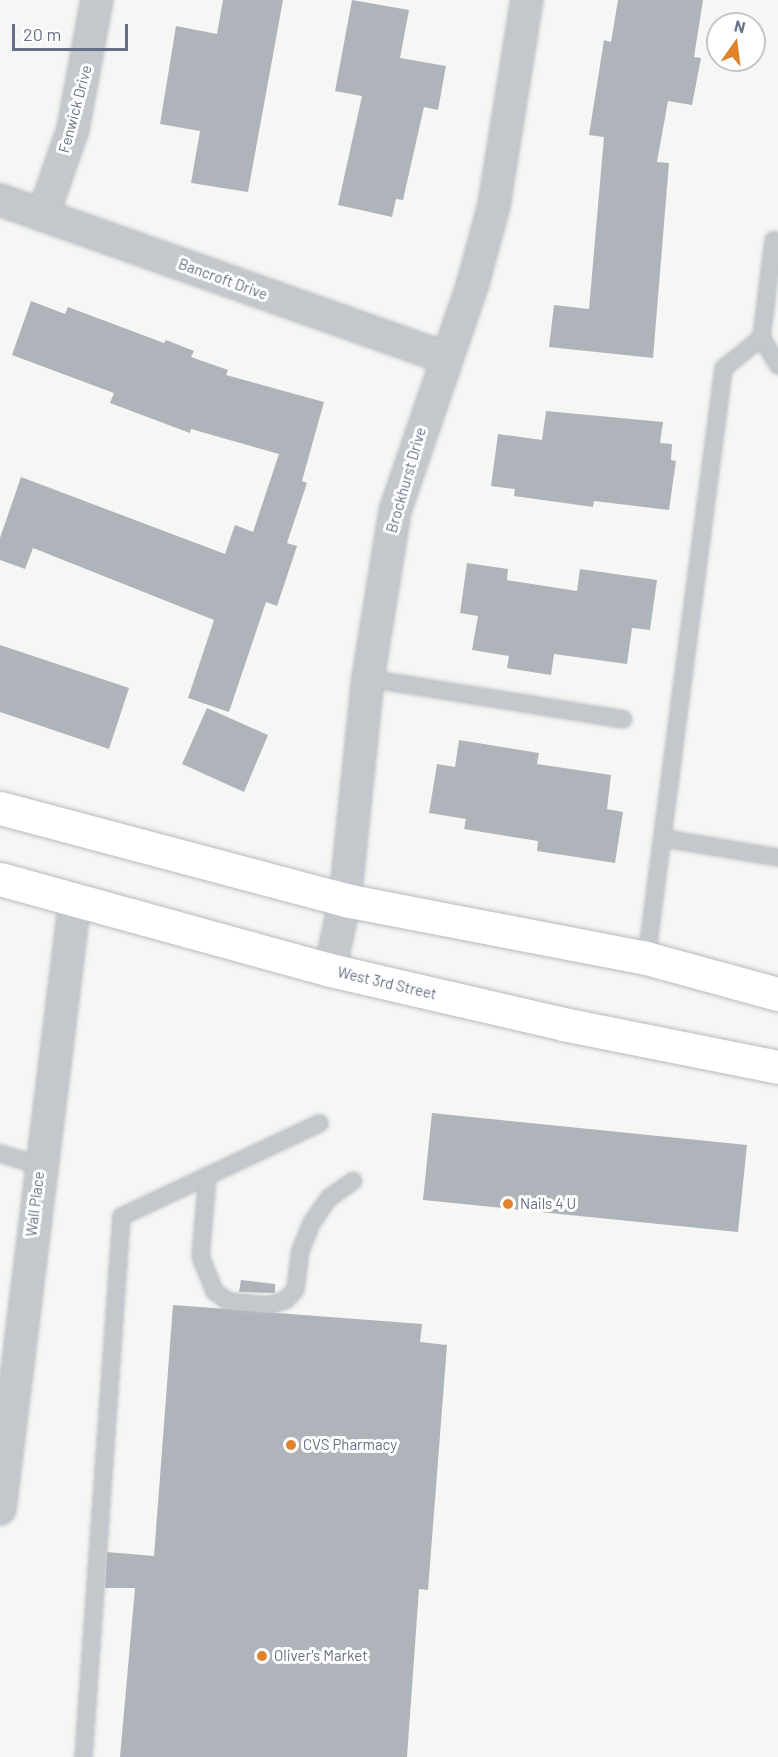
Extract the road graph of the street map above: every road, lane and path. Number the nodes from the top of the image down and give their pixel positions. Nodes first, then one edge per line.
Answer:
1 (97, 0) edge
2 (526, 0) edge
3 (0, 200) edge
4 (43, 215) junction
5 (778, 241) edge
6 (761, 337) junction
7 (446, 358) junction
8 (778, 365) edge
9 (368, 678) junction
10 (623, 719) dead end
11 (0, 808) edge
12 (663, 838) junction
13 (778, 857) edge
14 (0, 879) edge
15 (75, 900) junction
16 (345, 900) junction
17 (646, 958) junction
18 (330, 970) junction
19 (778, 994) edge
20 (778, 1067) edge
21 (319, 1123) dead end
22 (0, 1153) edge
23 (39, 1165) junction
24 (207, 1175) junction
25 (353, 1180) dead end
26 (1, 1466) edge
27 (0, 1509) edge
28 (83, 1757) edge

1 - 4 street, Fenwick Drive
2 - 7 street, Brockhurst Drive
3 - 4 street, Bancroft Drive
4 - 7 street, Bancroft Drive
5 - 6 lane
6 - 8 lane
6 - 12 lane
7 - 9 street, Brockhurst Drive
9 - 10 lane
9 - 16 street, Brockhurst Drive
11 - 16 main road
12 - 13 lane
12 - 17 lane
14 - 15 main road, West 3rd Street
15 - 18 main road, West 3rd Street
15 - 23 street, Wall Place
16 - 17 main road
16 - 18 street, Brockhurst Drive
17 - 19 main road
18 - 20 main road, West 3rd Street
21 - 24 lane
22 - 23 lane
23 - 26 street, Wall Place
24 - 25 lane
24 - 28 lane
26 - 27 street, Wall Place

